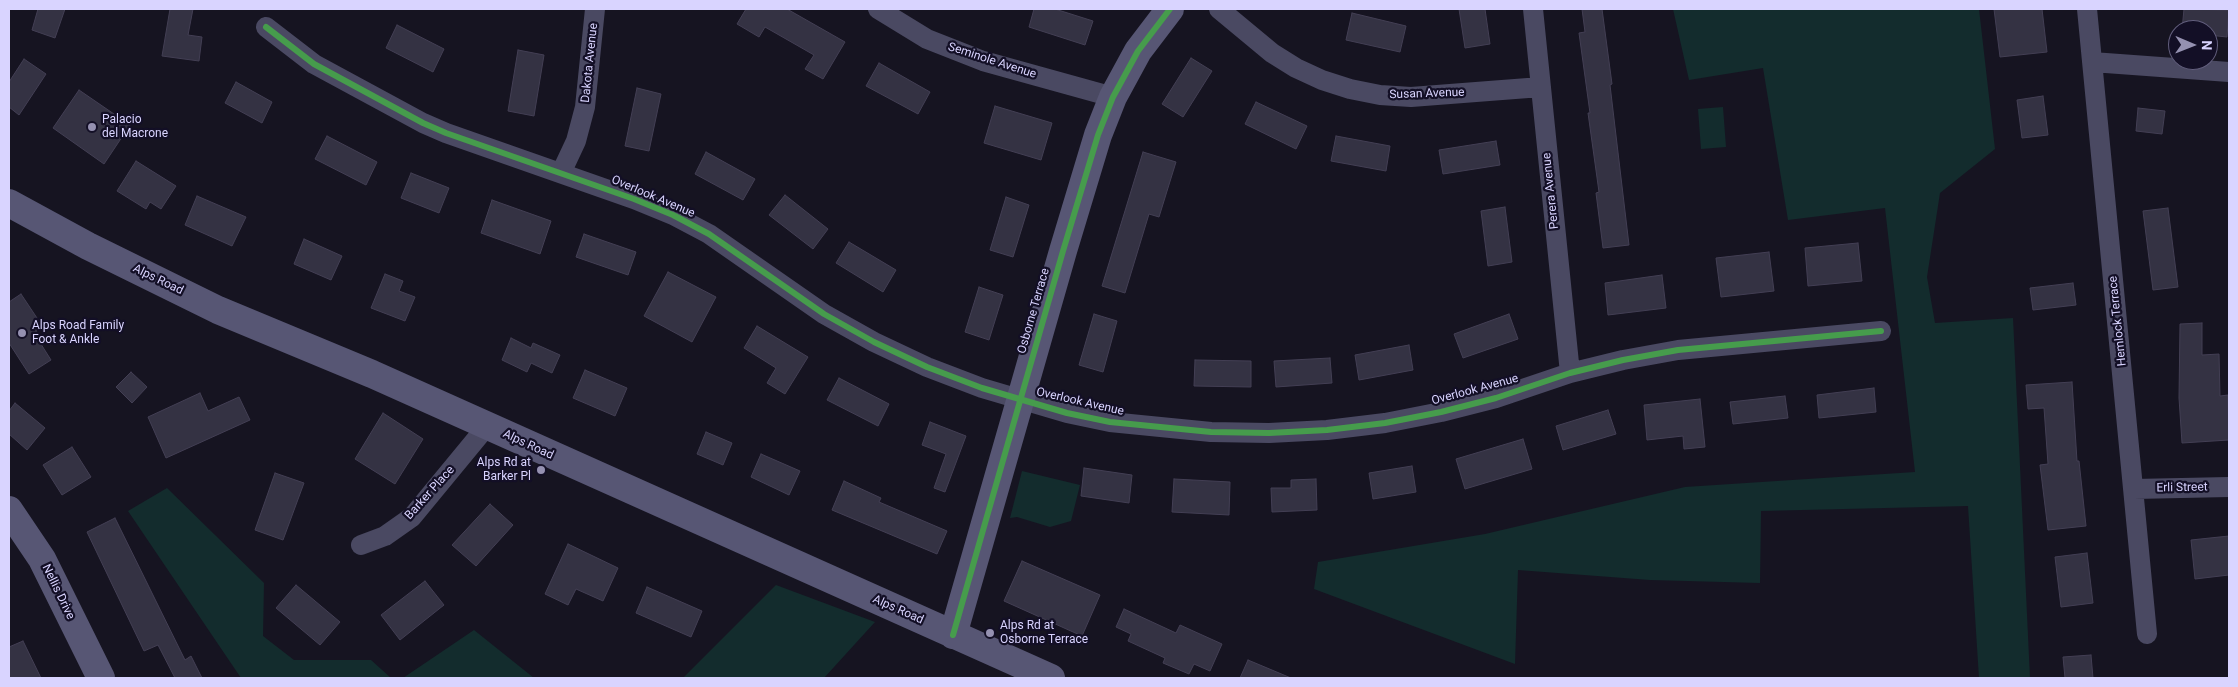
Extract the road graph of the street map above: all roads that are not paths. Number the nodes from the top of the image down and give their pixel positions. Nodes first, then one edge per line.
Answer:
1 (595, 9) edge
2 (878, 9) edge
3 (1170, 9) edge
4 (1219, 9) edge
5 (1533, 9) edge
6 (2087, 9) edge
7 (266, 28) dead end
8 (2092, 62) junction
9 (2229, 72) edge
10 (1541, 87) junction
11 (1113, 97) junction
12 (561, 174) junction
13 (9, 203) edge
14 (1881, 331) dead end
15 (1570, 373) junction
16 (1020, 400) junction
17 (487, 426) junction
18 (2229, 487) edge
19 (2134, 489) junction
20 (9, 510) edge
21 (361, 544) dead end
22 (2147, 634) dead end
23 (953, 635) junction
24 (101, 678) edge
25 (1051, 678) edge

1 - 12 street, Dakota Avenue
2 - 11 street, Seminole Avenue
3 - 11 main road, Osborne Terrace
4 - 10 street, Susan Avenue
5 - 10 street, Perera Avenue
6 - 8 street, Hemlock Terrace
7 - 12 street, Overlook Avenue
8 - 9 street
8 - 19 street, Hemlock Terrace
10 - 15 street, Perera Avenue
11 - 16 main road, Osborne Terrace
12 - 16 street, Overlook Avenue
13 - 17 main road, Alps Road
14 - 15 street, Overlook Avenue
15 - 16 street, Overlook Avenue
16 - 23 main road, Osborne Terrace
17 - 21 street, Barker Place
17 - 23 main road, Alps Road
18 - 19 street, Erli Street
19 - 22 street, Hemlock Terrace
20 - 24 main road, Nellis Drive
23 - 25 main road, Alps Road

